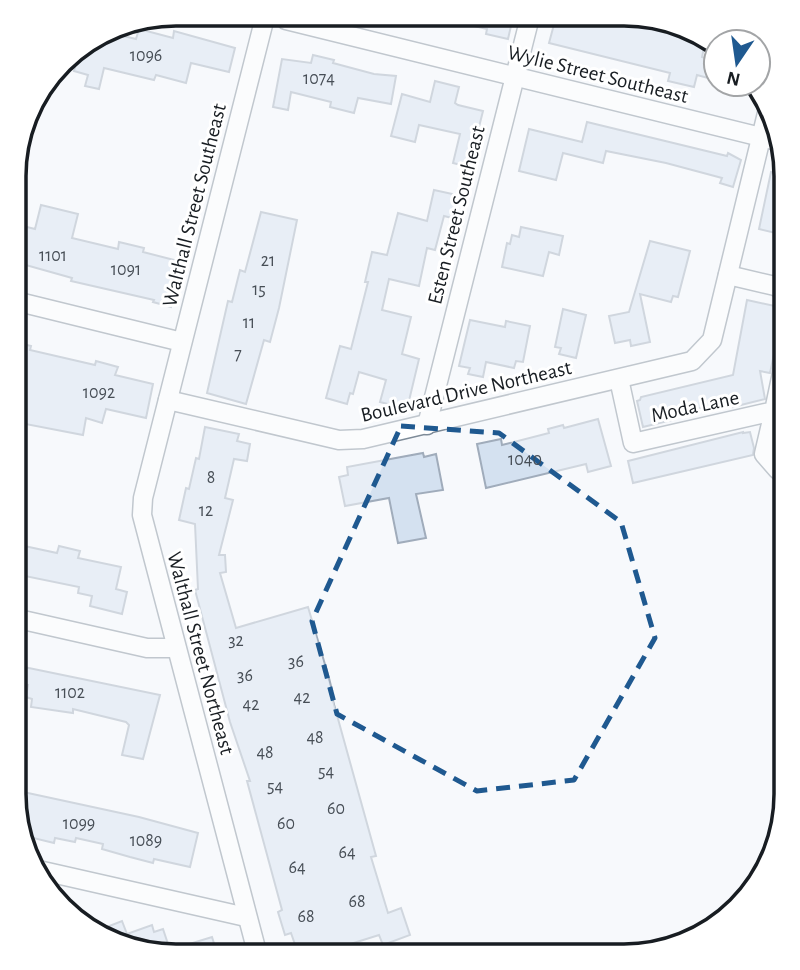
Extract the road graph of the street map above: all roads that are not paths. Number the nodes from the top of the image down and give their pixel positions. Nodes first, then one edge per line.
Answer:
1 (528, 26) edge
2 (263, 27) edge
3 (313, 27) edge
4 (514, 76) junction
5 (769, 139) edge
6 (728, 275) junction
7 (774, 286) edge
8 (26, 304) edge
9 (182, 342) junction
10 (619, 379) junction
11 (168, 400) junction
12 (774, 411) edge
13 (774, 413) edge
14 (427, 425) junction
15 (774, 465) edge
16 (26, 621) edge
17 (175, 648) junction
18 (48, 872) edge
19 (246, 917) junction
20 (254, 943) edge

1 - 4 street, Esten Street Southeast
2 - 9 street, Walthall Street Southeast
3 - 4 street, Wylie Street Southeast
4 - 5 street, Wylie Street Southeast
4 - 14 street, Esten Street Southeast
5 - 6 street
6 - 7 street
6 - 10 street, Boulevard Drive Northeast
8 - 9 street
9 - 11 street, Walthall Street Southeast
10 - 12 street, Moda Lane
10 - 14 street, Boulevard Drive Northeast
11 - 14 street, Boulevard Drive Northeast
11 - 17 street, Walthall Street Northeast
13 - 15 street
16 - 17 street
17 - 19 street, Walthall Street Northeast
18 - 19 street
19 - 20 street, Walthall Street Northeast

